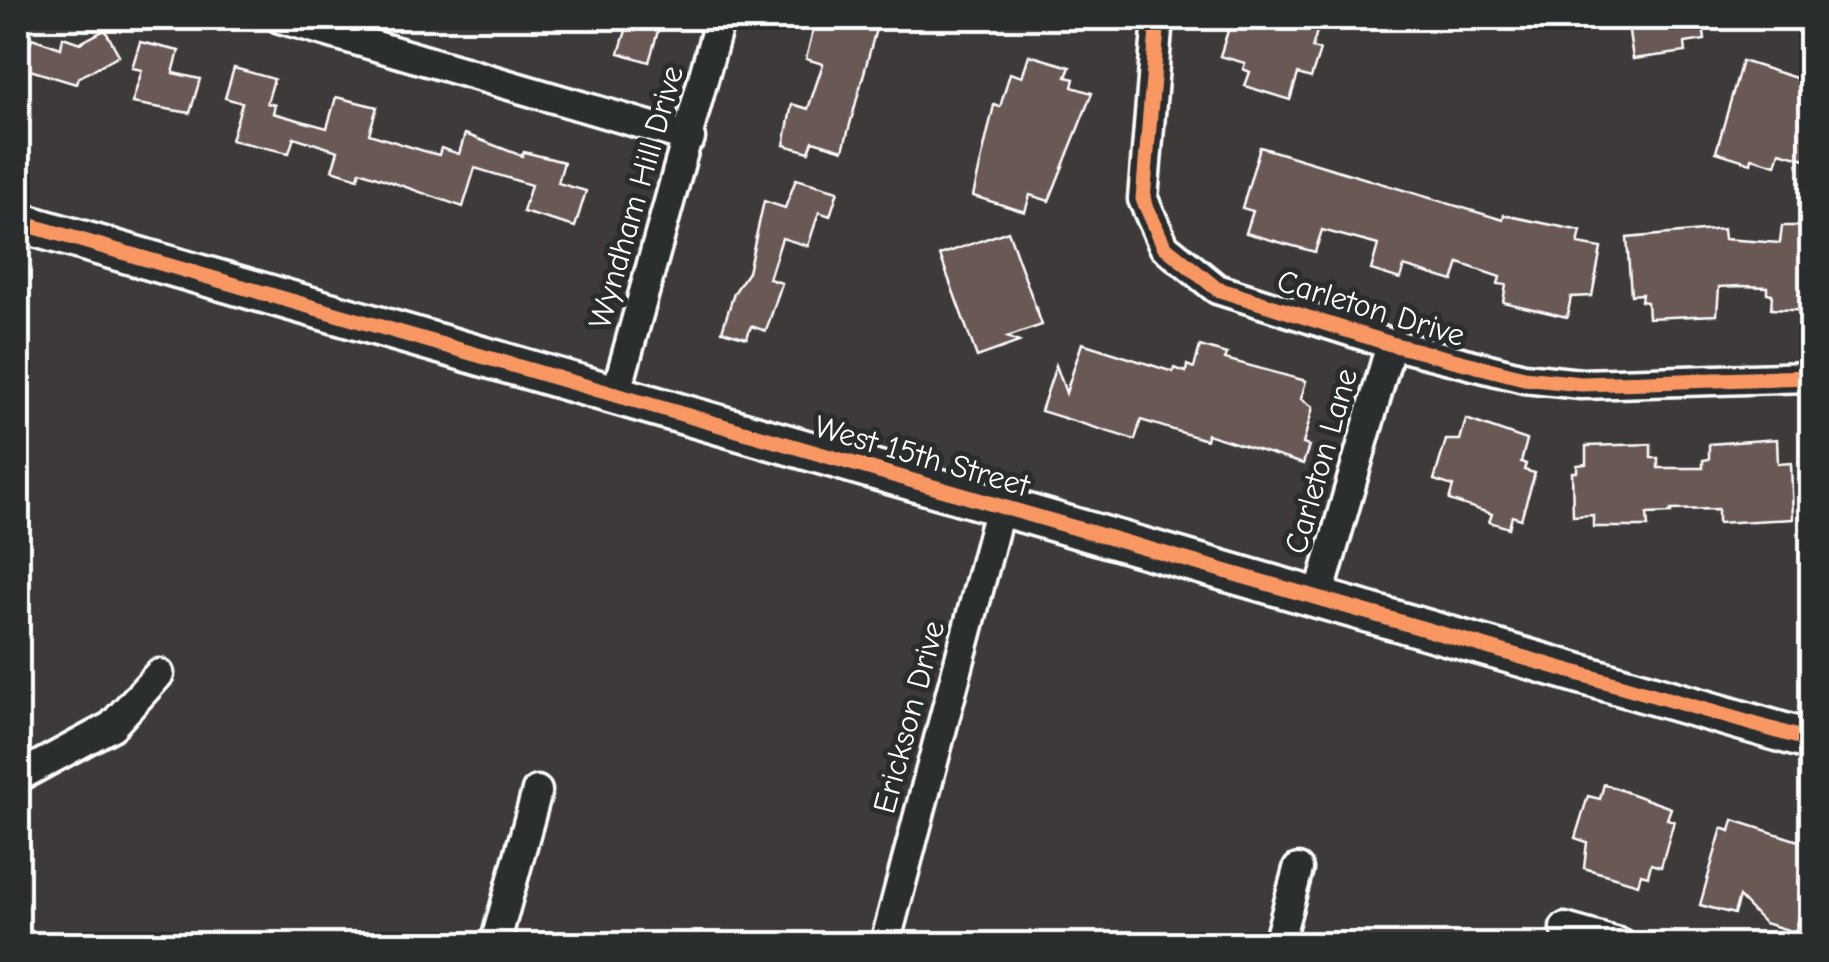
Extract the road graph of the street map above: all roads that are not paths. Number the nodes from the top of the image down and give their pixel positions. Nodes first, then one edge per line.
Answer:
1 (280, 18) edge
2 (720, 18) edge
3 (1158, 18) edge
4 (690, 138) junction
5 (18, 222) edge
6 (1391, 344) junction
7 (1812, 377) edge
8 (616, 394) junction
9 (1000, 507) junction
10 (1318, 599) junction
11 (159, 674) dead end
12 (1812, 741) edge
13 (18, 777) edge
14 (537, 791) dead end
15 (1298, 869) dead end
16 (1564, 928) dead end
17 (495, 944) edge
18 (885, 944) edge
19 (1278, 944) edge
20 (1622, 944) edge

1 - 4 street
2 - 4 street, Wyndham Hill Drive
3 - 6 street, Carleton Drive
4 - 8 street, Wyndham Hill Drive
5 - 8 street, West 15th Street
6 - 7 street, Carleton Drive
6 - 10 street, Carleton Lane
8 - 9 street, West 15th Street
9 - 10 street, West 15th Street
9 - 18 street, Erickson Drive
10 - 12 street, West 15th Street
11 - 13 street
14 - 17 street
15 - 19 street
16 - 20 street

